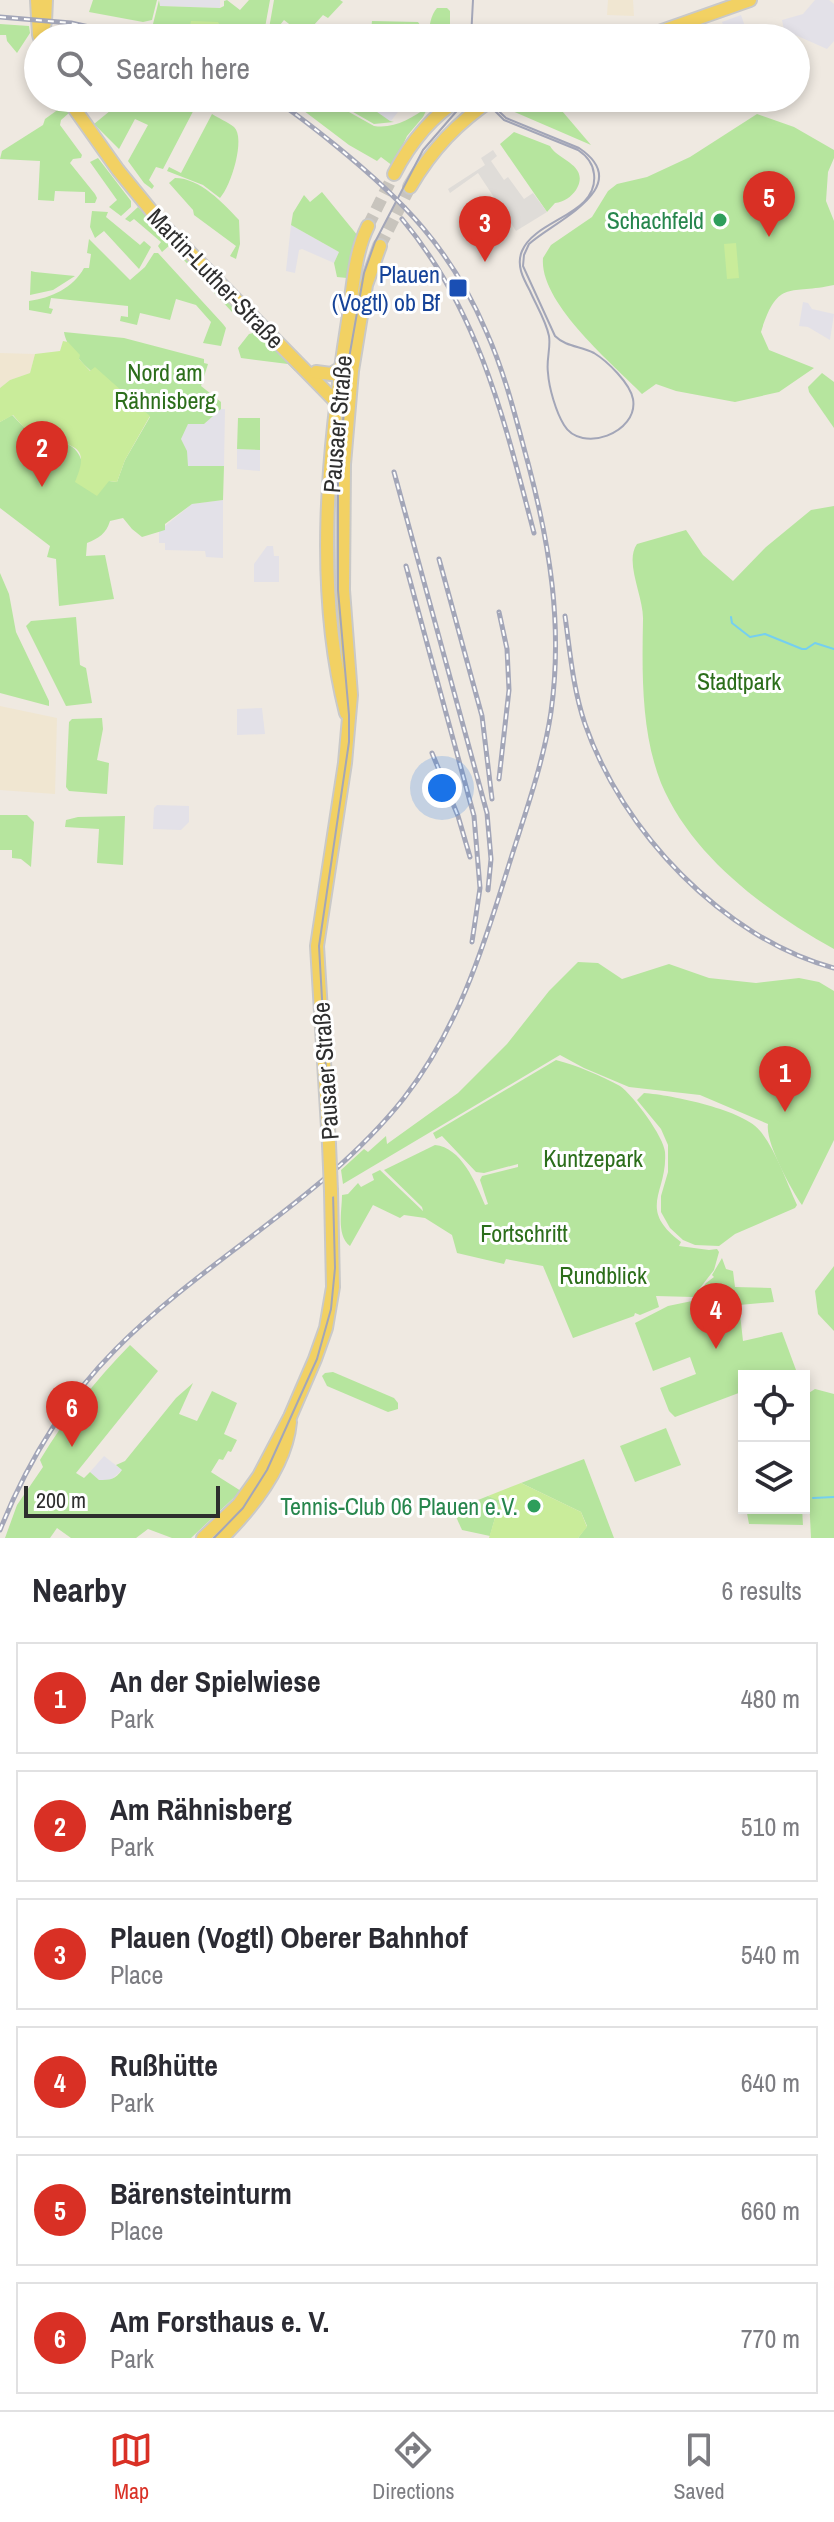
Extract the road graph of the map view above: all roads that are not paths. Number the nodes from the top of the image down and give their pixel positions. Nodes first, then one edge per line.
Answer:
1 (750, 0) edge
2 (41, 1) edge
3 (44, 24) edge
4 (682, 24) edge
5 (78, 112) edge
6 (442, 112) edge
7 (475, 112) edge
8 (103, 146) junction
9 (394, 174) tunnel mouth
10 (410, 187) tunnel mouth
11 (368, 226) tunnel mouth
12 (380, 246) tunnel mouth
13 (341, 368) junction
14 (316, 372) junction
15 (341, 402) junction
16 (290, 1417) junction
17 (203, 1538) edge
18 (222, 1538) edge

1 - 4 main road
2 - 3 main road
5 - 8 main road, Martin-Luther-Straße
6 - 9 main road
7 - 10 main road
8 - 14 main road, Martin-Luther-Straße
8 - 15 main road, Martin-Luther-Straße
11 - 13 main road, Pausaer Straße
12 - 15 main road, Pausaer Straße
13 - 14 main road
13 - 15 main road, Pausaer Straße
14 - 15 main road, Martin-Luther-Straße
15 - 16 main road, Pausaer Straße, bridge
16 - 17 main road, Pausaer Straße
16 - 18 main road, Pausaer Straße

